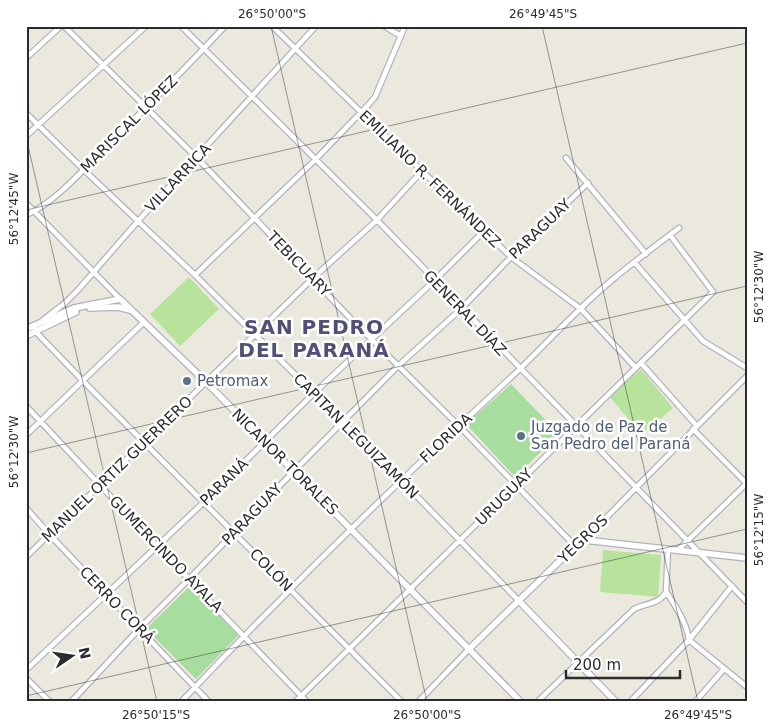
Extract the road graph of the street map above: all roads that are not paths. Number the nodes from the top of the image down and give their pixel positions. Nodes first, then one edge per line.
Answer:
1 (63, 26) edge
2 (146, 26) edge
3 (181, 26) edge
4 (225, 26) edge
5 (272, 26) edge
6 (316, 26) edge
7 (384, 26) edge
8 (405, 26) edge
9 (401, 36) junction
10 (295, 48) junction
11 (204, 49) junction
12 (26, 58) edge
13 (103, 65) junction
14 (250, 97) junction
15 (146, 109) junction
16 (26, 112) edge
17 (361, 113) junction
18 (38, 125) junction
19 (26, 136) edge
20 (197, 158) junction
21 (566, 158) dead end
22 (315, 160) junction
23 (84, 170) junction
24 (422, 171) junction
25 (588, 183) junction
26 (26, 203) edge
27 (34, 212) junction
28 (26, 215) edge
29 (254, 217) junction
30 (376, 220) junction
31 (138, 221) junction
32 (679, 228) dead end
33 (485, 230) junction
34 (670, 235) junction
35 (646, 254) junction
36 (511, 257) junction
37 (635, 263) junction
38 (93, 273) junction
39 (195, 275) junction
40 (313, 278) junction
41 (434, 281) junction
42 (120, 299) junction
43 (461, 309) junction
44 (581, 309) junction
45 (132, 311) junction
46 (684, 321) junction
47 (144, 322) junction
48 (35, 328) junction
49 (26, 329) edge
50 (26, 336) edge
51 (255, 336) junction
52 (371, 339) junction
53 (641, 363) junction
54 (399, 365) junction
55 (636, 368) junction
56 (747, 368) edge
57 (520, 369) junction
58 (747, 376) edge
59 (83, 380) junction
60 (207, 383) junction
61 (313, 394) junction
62 (26, 406) edge
63 (41, 421) junction
64 (342, 423) junction
65 (459, 426) junction
66 (577, 426) junction
67 (695, 427) junction
68 (26, 435) edge
69 (266, 442) junction
70 (145, 443) junction
71 (294, 470) junction
72 (401, 480) junction
73 (747, 484) edge
74 (100, 485) junction
75 (516, 485) junction
76 (636, 486) junction
77 (204, 502) junction
78 (26, 508) edge
79 (351, 529) junction
80 (234, 533) junction
81 (49, 534) junction
82 (460, 540) junction
83 (584, 540) junction
84 (688, 540) junction
85 (157, 546) junction
86 (575, 546) junction
87 (668, 548) junction
88 (678, 550) junction
89 (700, 552) junction
90 (26, 557) edge
91 (747, 558) edge
92 (189, 579) junction
93 (732, 586) junction
94 (289, 589) junction
95 (410, 589) junction
96 (666, 592) junction
97 (106, 594) junction
98 (519, 601) junction
99 (747, 602) edge
100 (139, 629) junction
101 (244, 636) junction
102 (690, 640) junction
103 (350, 649) junction
104 (469, 649) junction
105 (578, 662) junction
106 (724, 668) junction
107 (26, 670) edge
108 (26, 678) edge
109 (195, 687) junction
110 (747, 687) edge
111 (302, 696) junction
112 (50, 702) edge
113 (71, 702) edge
114 (181, 702) edge
115 (209, 702) edge
116 (295, 702) edge
117 (307, 702) edge
118 (402, 702) edge
119 (418, 702) edge
120 (520, 702) edge
121 (537, 702) edge
122 (616, 702) edge
123 (630, 702) edge
124 (695, 702) edge

1 - 12 street
1 - 13 street, TEBICUARY
2 - 13 street
3 - 11 street, GENERAL DÍAZ
4 - 11 street, MARISCAL LÓPEZ
5 - 10 street, EMILIANO R. FERNÁNDEZ
6 - 10 street, VILLARRICA
7 - 9 street
8 - 9 street
9 - 17 street
10 - 14 street, VILLARRICA
10 - 17 street, EMILIANO R. FERNÁNDEZ
11 - 14 street, GENERAL DÍAZ
11 - 15 street, MARISCAL LÓPEZ
13 - 15 street, TEBICUARY
13 - 18 street
14 - 20 street, VILLARRICA
14 - 22 street, GENERAL DÍAZ
15 - 20 street, TEBICUARY
15 - 23 street, MARISCAL LÓPEZ
16 - 18 street, CAPITAN LEGUIZAMÓN
17 - 22 street
17 - 24 street, EMILIANO R. FERNÁNDEZ
18 - 19 street
18 - 23 street, CAPITAN LEGUIZAMÓN
20 - 29 street, TEBICUARY
20 - 31 street, VILLARRICA
21 - 25 street
22 - 29 street
22 - 30 street, GENERAL DÍAZ
23 - 27 street, MARISCAL LÓPEZ
23 - 31 street, CAPITAN LEGUIZAMÓN
24 - 30 street, MANUEL ORTIZ GUERRERO
24 - 33 street, EMILIANO R. FERNÁNDEZ
25 - 35 street
25 - 36 street, PARAGUAY
26 - 27 street, NICANOR TORALES
27 - 28 street, MARISCAL LÓPEZ
27 - 38 street, NICANOR TORALES
29 - 39 street
29 - 40 street, TEBICUARY
30 - 40 street, MANUEL ORTIZ GUERRERO
30 - 41 street, GENERAL DÍAZ
31 - 38 street, VILLARRICA
31 - 39 street, CAPITAN LEGUIZAMÓN
32 - 34 street, FLORIDA
33 - 36 street, EMILIANO R. FERNÁNDEZ
33 - 41 street, PARANÁ
34 - 35 street, FLORIDA
34 - 46 street, URUGUAY
35 - 37 street, FLORIDA
36 - 43 street, PARAGUAY
36 - 44 street, EMILIANO R. FERNÁNDEZ
37 - 44 street, FLORIDA
37 - 46 street
38 - 42 street, NICANOR TORALES
38 - 48 street, VILLARRICA
39 - 51 street, CAPITAN LEGUIZAMÓN
40 - 51 street, MANUEL ORTIZ GUERRERO
40 - 52 street, TEBICUARY
41 - 43 street, GENERAL DÍAZ
41 - 52 street, PARANÁ
42 - 45 street, NICANOR TORALES
42 - 48 street, VILLARRICA
43 - 54 street, PARAGUAY
43 - 57 street, GENERAL DÍAZ
44 - 55 street, EMILIANO R. FERNÁNDEZ
44 - 57 street, FLORIDA
45 - 47 street, NICANOR TORALES
45 - 48 street, VILLARRICA
46 - 53 street, URUGUAY
46 - 56 street
47 - 59 street
47 - 60 street, NICANOR TORALES
48 - 49 street, VILLARRICA
48 - 50 street, VILLARRICA
48 - 59 street, COLÓN
51 - 60 street, MANUEL ORTIZ GUERRERO
51 - 61 street, CAPITAN LEGUIZAMÓN
52 - 54 street, TEBICUARY
52 - 61 street, PARANÁ
53 - 55 street, URUGUAY
53 - 67 street
54 - 64 street, PARAGUAY
54 - 65 street, TEBICUARY
55 - 66 street, URUGUAY
57 - 65 street, FLORIDA
57 - 66 street, GENERAL DÍAZ
58 - 67 street, YEGROS
59 - 63 street
59 - 70 street, COLÓN
60 - 69 street, NICANOR TORALES
60 - 70 street, MANUEL ORTIZ GUERRERO
61 - 64 street, CAPITAN LEGUIZAMÓN
61 - 69 street, PARANÁ
62 - 63 street, GUMERCINDO AYALA
63 - 68 street
63 - 74 street, GUMERCINDO AYALA
64 - 71 street, PARAGUAY
64 - 72 street, CAPITAN LEGUIZAMÓN
65 - 72 street, FLORIDA
65 - 75 street, TEBICUARY
66 - 75 street, URUGUAY
66 - 76 street, GENERAL DÍAZ
67 - 73 street
67 - 76 street, YEGROS
69 - 71 street, NICANOR TORALES
69 - 77 street, PARANÁ
70 - 74 street, MANUEL ORTIZ GUERRERO
70 - 77 street, COLÓN
71 - 79 street, NICANOR TORALES
71 - 80 street, PARAGUAY
72 - 79 street, FLORIDA
72 - 82 street, CAPITAN LEGUIZAMÓN
73 - 84 street
74 - 81 street, MANUEL ORTIZ GUERRERO
74 - 85 street, GUMERCINDO AYALA
75 - 82 street, URUGUAY
75 - 86 street, TEBICUARY
76 - 83 street, YEGROS
76 - 84 street, GENERAL DÍAZ
77 - 80 street, COLÓN
77 - 85 street, PARANÁ
78 - 81 street, CERRO CORÁ
79 - 94 street, FLORIDA
79 - 95 street, NICANOR TORALES
80 - 92 street, PARAGUAY
80 - 94 street, COLÓN
81 - 90 street, MANUEL ORTIZ GUERRERO
81 - 97 street, CERRO CORÁ
82 - 95 street, URUGUAY
82 - 98 street, CAPITAN LEGUIZAMÓN
83 - 86 street, YEGROS
83 - 87 street
84 - 88 street
84 - 89 street, GENERAL DÍAZ
85 - 92 street, GUMERCINDO AYALA
85 - 97 street, PARANÁ
86 - 98 street, YEGROS
87 - 88 street
87 - 96 street
88 - 89 street
89 - 91 street
89 - 93 street, GENERAL DÍAZ
92 - 100 street, PARAGUAY
92 - 101 street, GUMERCINDO AYALA
93 - 99 street, GENERAL DÍAZ
93 - 102 street
94 - 101 street, FLORIDA
94 - 103 street, COLÓN
95 - 103 street, URUGUAY
95 - 104 street, NICANOR TORALES
96 - 102 street
96 - 105 street
97 - 100 street, CERRO CORÁ
97 - 107 street, PARANÁ
98 - 104 street, YEGROS
98 - 105 street, CAPITAN LEGUIZAMÓN
100 - 109 street, CERRO CORÁ
100 - 113 street, PARAGUAY
101 - 109 street, FLORIDA
101 - 111 street, GUMERCINDO AYALA
102 - 106 street
102 - 123 street
103 - 111 street, URUGUAY
103 - 118 street, COLÓN
104 - 119 street, YEGROS
104 - 120 street, NICANOR TORALES
105 - 121 street
105 - 122 street, CAPITAN LEGUIZAMÓN
106 - 110 street
106 - 124 street
108 - 112 street
109 - 114 street, FLORIDA
109 - 115 street, CERRO CORÁ
111 - 116 street, URUGUAY
111 - 117 street, GUMERCINDO AYALA

